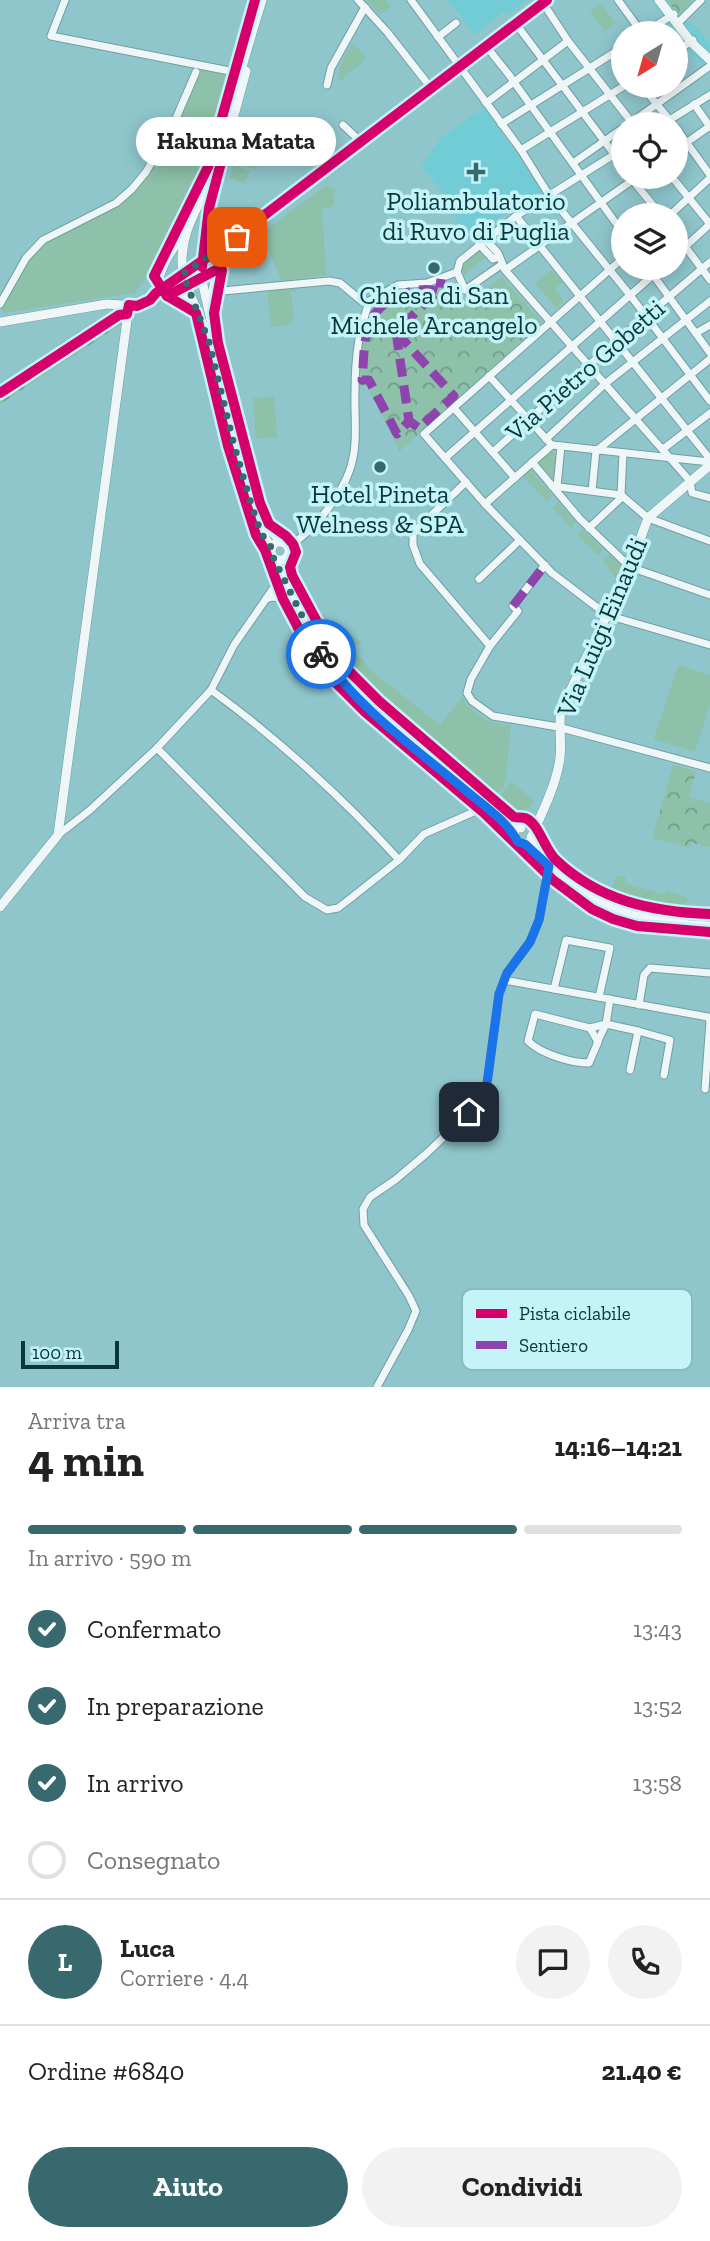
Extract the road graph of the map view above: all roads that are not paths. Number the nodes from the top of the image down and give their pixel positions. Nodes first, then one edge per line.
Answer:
1 (65, 0) edge
2 (262, 0) edge
3 (268, 0) edge
4 (358, 0) edge
5 (411, 0) edge
6 (661, 0) edge
7 (701, 0) edge
8 (620, 1) edge
9 (540, 3) edge
10 (365, 7) junction
11 (634, 21) edge
12 (677, 21) edge
13 (681, 21) edge
14 (456, 23) dead end
15 (516, 24) junction
16 (688, 35) edge
17 (438, 37) junction
18 (568, 41) junction
19 (693, 41) junction
20 (688, 44) edge
21 (486, 46) junction
22 (611, 55) edge
23 (710, 57) edge
24 (542, 60) junction
25 (460, 66) junction
26 (710, 66) edge
27 (589, 68) junction
28 (197, 72) dead end
29 (240, 73) junction
30 (511, 79) junction
31 (688, 81) edge
32 (327, 85) dead end
33 (561, 85) junction
34 (431, 88) junction
35 (610, 94) junction
36 (710, 95) edge
37 (651, 98) edge
38 (664, 98) edge
39 (486, 103) junction
40 (656, 104) junction
41 (694, 104) junction
42 (530, 105) junction
43 (583, 112) junction
44 (623, 112) edge
45 (645, 112) edge
46 (662, 112) edge
47 (684, 112) edge
48 (501, 124) junction
49 (343, 125) dead end
50 (710, 127) edge
51 (550, 132) junction
52 (611, 136) edge
53 (604, 141) junction
54 (362, 142) junction
55 (688, 142) edge
56 (688, 146) edge
57 (521, 150) junction
58 (611, 150) edge
59 (611, 156) edge
60 (573, 163) junction
61 (581, 175) junction
62 (710, 177) edge
63 (619, 189) edge
64 (641, 189) edge
65 (681, 189) edge
66 (549, 195) junction
67 (688, 198) junction
68 (602, 203) junction
69 (652, 203) edge
70 (683, 203) edge
71 (209, 208) junction
72 (516, 216) junction
73 (611, 216) edge
74 (571, 223) junction
75 (710, 224) edge
76 (185, 234) junction
77 (482, 241) junction
78 (538, 244) junction
79 (688, 244) edge
80 (225, 245) junction
81 (688, 251) edge
82 (202, 261) junction
83 (710, 262) edge
84 (501, 264) junction
85 (702, 269) junction
86 (609, 271) junction
87 (457, 272) junction
88 (183, 274) junction
89 (642, 280) edge
90 (657, 280) edge
91 (710, 280) edge
92 (212, 292) junction
93 (154, 294) junction
94 (579, 295) junction
95 (630, 295) junction
96 (669, 297) junction
97 (370, 300) junction
98 (710, 301) edge
99 (0, 304) edge
100 (130, 308) junction
101 (197, 308) junction
102 (208, 310) junction
103 (646, 316) junction
104 (686, 320) junction
105 (0, 321) edge
106 (550, 321) junction
107 (600, 321) junction
108 (710, 325) edge
109 (696, 333) junction
110 (662, 338) junction
111 (616, 341) junction
112 (572, 346) junction
113 (710, 353) edge
114 (710, 359) edge
115 (633, 362) junction
116 (589, 365) junction
117 (690, 375) junction
118 (489, 376) junction
119 (606, 383) junction
120 (0, 393) edge
121 (662, 398) junction
122 (511, 400) junction
123 (710, 401) edge
124 (454, 408) junction
125 (710, 413) edge
126 (636, 418) junction
127 (528, 419) junction
128 (687, 430) junction
129 (475, 432) junction
130 (549, 442) junction
131 (561, 446) junction
132 (663, 449) junction
133 (596, 451) junction
134 (492, 452) junction
135 (623, 453) junction
136 (445, 458) junction
137 (671, 459) junction
138 (532, 462) junction
139 (710, 462) edge
140 (515, 478) junction
141 (691, 481) junction
142 (466, 482) junction
143 (555, 487) junction
144 (592, 491) junction
145 (621, 496) junction
146 (710, 498) edge
147 (485, 504) junction
148 (648, 518) junction
149 (589, 528) junction
150 (520, 540) junction
151 (710, 541) edge
152 (271, 547) junction
153 (286, 548) junction
154 (274, 558) junction
155 (545, 565) junction
156 (630, 567) junction
157 (282, 575) junction
158 (479, 579) dead end
159 (710, 595) edge
160 (266, 599) junction
161 (294, 603) junction
162 (607, 615) junction
163 (710, 643) edge
164 (490, 646) junction
165 (211, 690) junction
166 (558, 727) junction
167 (157, 748) junction
168 (710, 768) edge
169 (485, 807) junction
170 (541, 814) junction
171 (519, 830) junction
172 (58, 835) junction
173 (529, 839) junction
174 (399, 859) junction
175 (549, 866) junction
176 (0, 907) edge
177 (710, 920) edge
178 (710, 926) edge
179 (710, 973) edge
180 (504, 980) junction
181 (554, 989) junction
182 (599, 997) junction
183 (610, 999) junction
184 (639, 1005) junction
185 (710, 1021) edge
186 (606, 1024) junction
187 (590, 1028) junction
188 (638, 1031) junction
189 (597, 1044) junction
190 (630, 1070) dead end
191 (664, 1075) dead end
192 (705, 1089) dead end
193 (377, 1387) edge

1 - 29 street
2 - 29 main road
3 - 71 main road
4 - 10 street
5 - 17 street
6 - 12 main road
7 - 13 street
8 - 11 street
9 - 15 main road
9 - 18 street
10 - 32 street
10 - 34 street
14 - 17 street
15 - 21 main road
15 - 24 street
16 - 19 main road
17 - 25 street
18 - 24 street
18 - 27 street
19 - 20 street
19 - 23 main road
21 - 25 main road
21 - 30 street
22 - 27 street
24 - 30 street
24 - 33 street
25 - 34 main road
25 - 39 street
26 - 31 street
27 - 33 street
27 - 35 street
28 - 99 street
29 - 76 main road
30 - 39 street
30 - 42 street
33 - 42 street
33 - 43 street
34 - 54 main road
35 - 43 street
35 - 44 street
36 - 41 street
37 - 40 street
38 - 40 street
39 - 48 street
40 - 45 street
40 - 46 street
41 - 47 street
41 - 50 street
42 - 48 street
42 - 51 street
43 - 51 street
43 - 53 street
48 - 57 street
49 - 54 street
50 - 55 street
51 - 57 street
51 - 60 street
52 - 53 street
53 - 58 street
53 - 60 street
54 - 80 main road
56 - 62 street
57 - 66 street
59 - 61 street
60 - 61 street
61 - 66 street
61 - 68 street
62 - 67 street
63 - 68 street
64 - 69 street
65 - 67 street
66 - 72 street
66 - 74 street
67 - 70 street
67 - 75 street
68 - 73 street
68 - 74 street
71 - 80 main road
71 - 82 main road
72 - 77 street
72 - 78 street
74 - 78 street
74 - 86 street
75 - 79 street
76 - 88 main road
76 - 93 main road
77 - 84 street
77 - 87 street
78 - 84 street
78 - 94 street
80 - 82 main road
80 - 92 main road
81 - 85 street
82 - 88 main road
82 - 102 main road
83 - 85 street, Via Pietro Gobetti
84 - 87 street
84 - 106 street
85 - 91 street
85 - 96 street, Via Pietro Gobetti
86 - 94 street
86 - 95 street
87 - 97 street
88 - 93 main road
88 - 101 main road
89 - 95 street
90 - 96 street
92 - 97 street
92 - 102 main road
93 - 100 main road
93 - 101 main road
94 - 106 street
94 - 107 street
95 - 103 street
95 - 107 street
96 - 103 street, Via Pietro Gobetti
96 - 104 street
97 - 153 street
98 - 104 street
100 - 105 main road
100 - 120 street
100 - 172 main road
101 - 152 main road
102 - 153 main road
103 - 110 street
103 - 111 street, Via Pietro Gobetti
104 - 109 street
104 - 110 street
106 - 112 street
106 - 118 street
107 - 111 street
107 - 112 street
108 - 109 street
109 - 113 street
110 - 115 street
110 - 117 street
111 - 115 street
111 - 116 street, Via Pietro Gobetti
112 - 116 street
112 - 122 street
114 - 117 street
115 - 119 street
115 - 121 street
116 - 119 street
116 - 127 street, Via Pietro Gobetti
117 - 121 street
117 - 123 street
118 - 122 street
118 - 124 street
119 - 126 street
119 - 130 street
121 - 126 street
121 - 128 street
122 - 127 street
122 - 129 street
124 - 129 street
124 - 136 street
125 - 128 street
126 - 132 street
126 - 133 street
127 - 130 street
127 - 134 street, Via Pietro Gobetti
128 - 132 street
128 - 139 street
129 - 134 street
129 - 136 street
130 - 131 street
130 - 138 street
131 - 133 street
131 - 143 street
132 - 137 street
133 - 135 street
133 - 144 street
134 - 140 street
135 - 137 street
135 - 145 street
136 - 142 street
137 - 139 street
137 - 141 street
138 - 140 street
138 - 143 street
139 - 141 main road, Via Luigi Einaudi
140 - 147 street
141 - 146 street
141 - 148 main road, Via Luigi Einaudi
142 - 147 street
142 - 164 street
143 - 144 street
143 - 149 street
144 - 145 street
145 - 148 street
145 - 149 street
147 - 150 street
148 - 151 street
148 - 156 main road, Via Luigi Einaudi
149 - 156 street
150 - 155 street
150 - 158 street
152 - 153 main road
152 - 154 main road
153 - 154 main road
153 - 171 main road
154 - 157 main road
155 - 162 street
155 - 164 street
156 - 159 street
156 - 162 main road, Via Luigi Einaudi
157 - 160 street
157 - 161 main road
160 - 161 street
160 - 165 street
161 - 169 main road
162 - 163 street
162 - 166 main road, Via Luigi Einaudi
164 - 166 street
165 - 167 street
165 - 174 street
166 - 168 street
166 - 170 main road, Via Luigi Einaudi
167 - 172 street
167 - 174 street
169 - 171 main road
169 - 174 street
170 - 171 main road
170 - 173 main road, Via Luigi Einaudi
171 - 173 main road
171 - 173 main road
172 - 176 main road
173 - 175 main road
173 - 177 main road
175 - 178 main road
175 - 180 street
179 - 184 street
180 - 181 street
180 - 193 street
181 - 182 street
181 - 182 street
182 - 183 street
183 - 184 street
183 - 186 street
184 - 185 street
185 - 192 street
186 - 187 street
186 - 188 street
186 - 189 street
187 - 189 street
187 - 189 street
188 - 190 street
188 - 191 street

